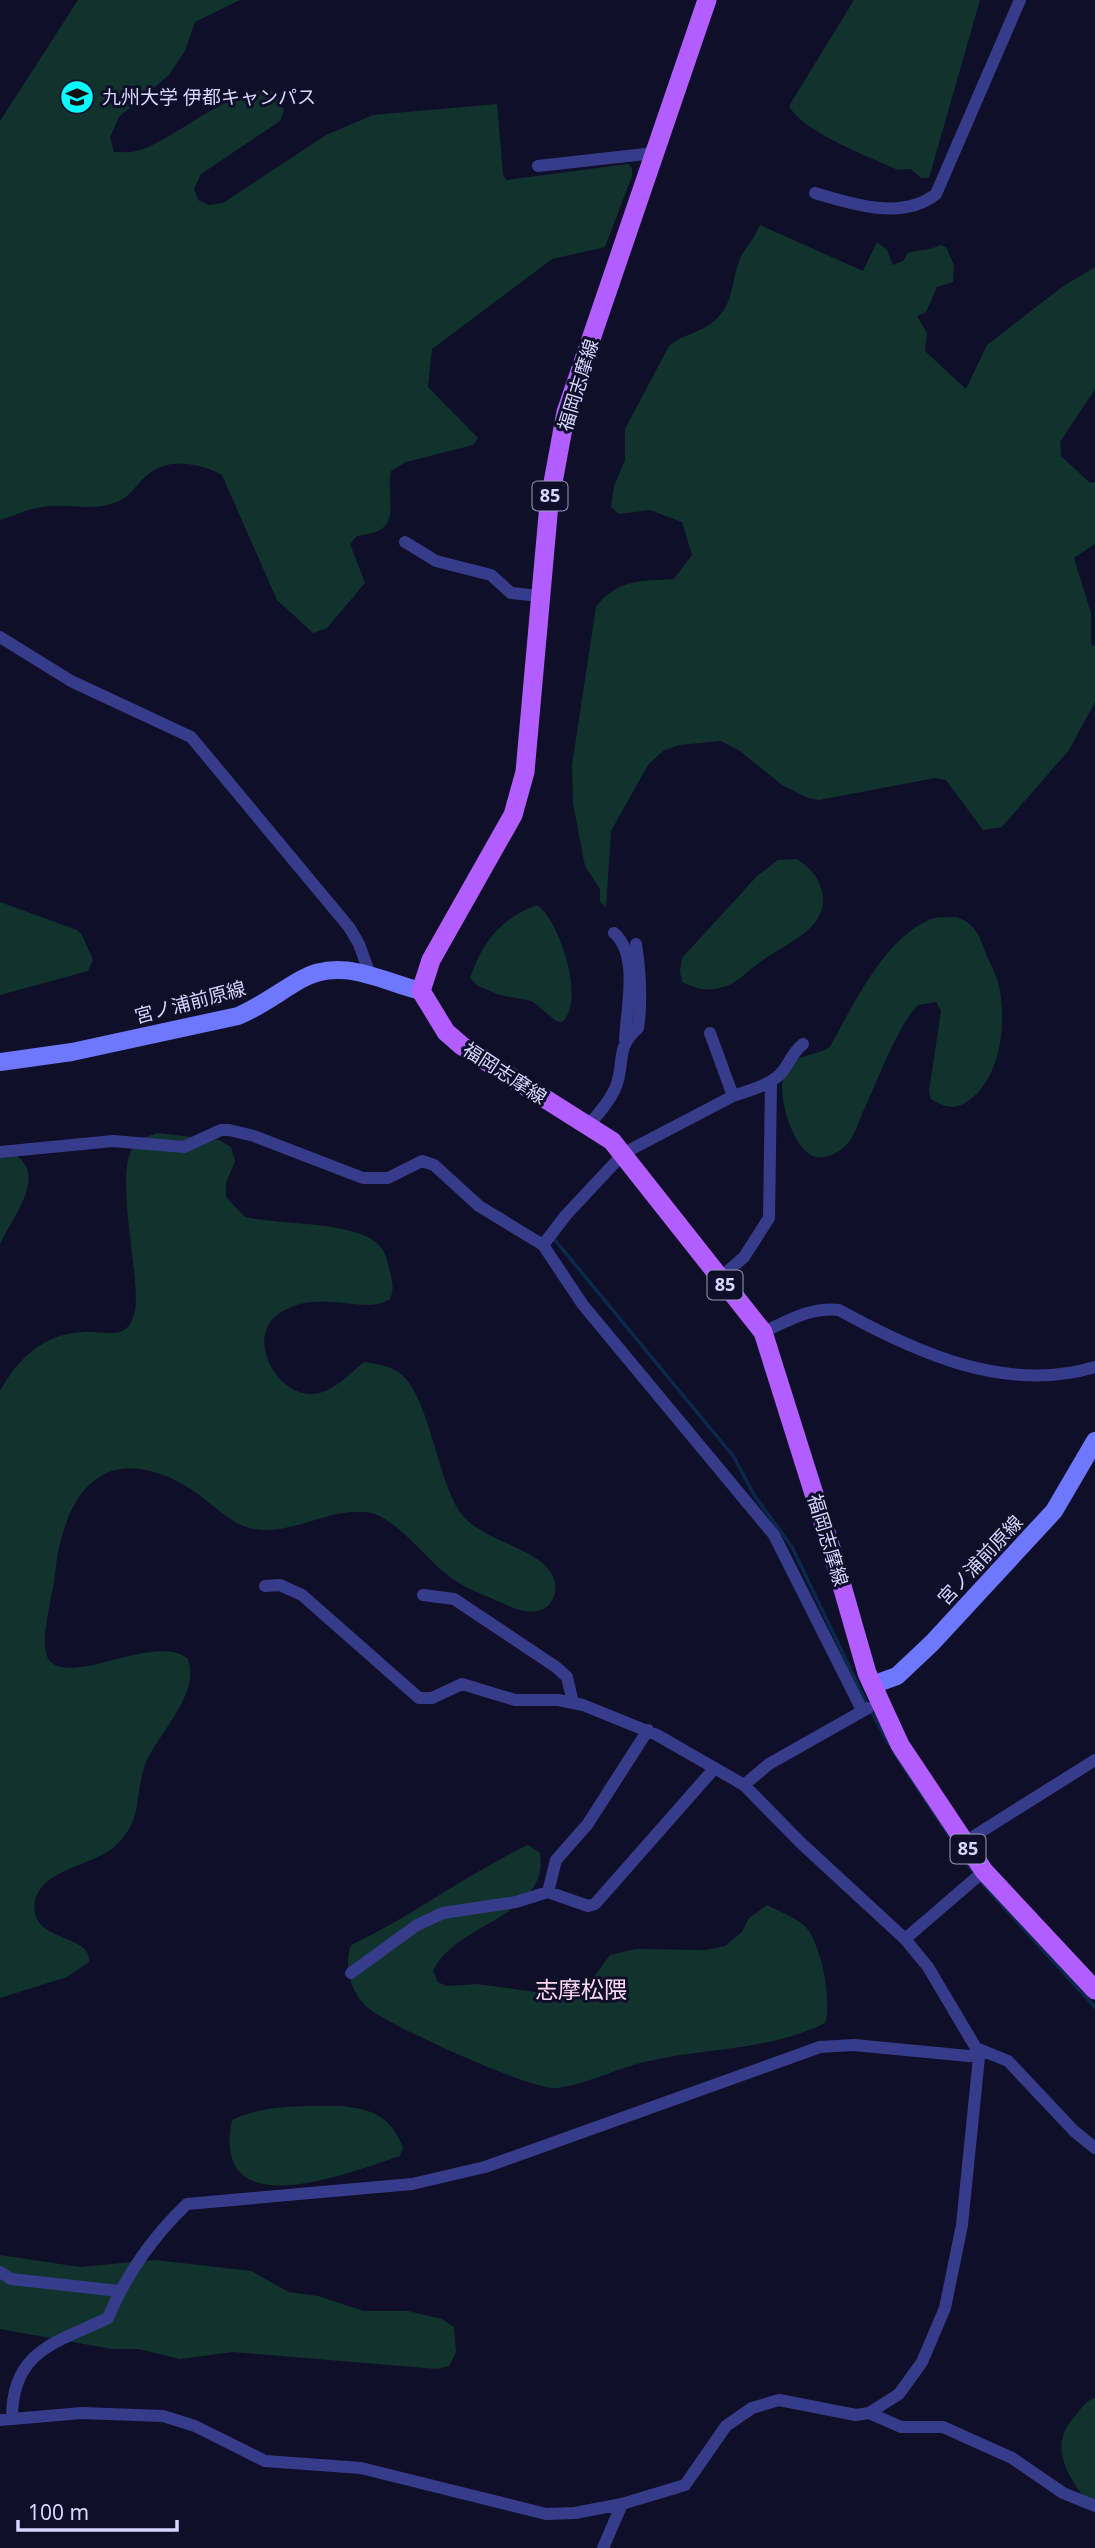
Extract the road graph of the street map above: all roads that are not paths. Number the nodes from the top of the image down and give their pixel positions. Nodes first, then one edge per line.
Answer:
1 (707, 0) edge
2 (1020, 0) edge
3 (654, 153) junction
4 (538, 166) dead end
5 (815, 193) dead end
6 (405, 542) dead end
7 (540, 596) junction
8 (0, 637) edge
9 (614, 933) dead end
10 (636, 944) dead end
11 (370, 975) junction
12 (421, 991) junction
13 (710, 1033) dead end
14 (625, 1040) junction
15 (803, 1044) dead end
16 (0, 1062) edge
17 (771, 1082) junction
18 (733, 1096) junction
19 (589, 1125) junction
20 (0, 1152) edge
21 (624, 1153) junction
22 (543, 1245) junction
23 (720, 1278) junction
24 (763, 1332) junction
25 (1095, 1367) edge
26 (1095, 1441) edge
27 (265, 1586) dead end
28 (423, 1595) dead end
29 (871, 1699) junction
30 (573, 1703) junction
31 (648, 1730) junction
32 (1091, 1763) edge
33 (713, 1770) junction
34 (1095, 1777) edge
35 (744, 1784) junction
36 (964, 1843) junction
37 (978, 1875) junction
38 (548, 1892) junction
39 (905, 1939) junction
40 (351, 1973) dead end
41 (1095, 1990) edge
42 (978, 2053) junction
43 (1095, 2148) edge
44 (0, 2272) edge
45 (119, 2291) junction
46 (869, 2413) junction
47 (6, 2419) edge
48 (622, 2504) junction
49 (1095, 2506) edge
50 (603, 2548) edge

1 - 3 main road, 福岡志摩線 / 85
2 - 5 street
3 - 4 street
3 - 7 main road, 福岡志摩線 / 85
6 - 7 street
7 - 12 main road, 福岡志摩線 / 85
8 - 11 street
9 - 14 street
10 - 14 street
11 - 12 main road, 宮ノ浦前原線
11 - 16 main road, 宮ノ浦前原線
12 - 19 main road, 福岡志摩線 / 85
13 - 18 street
14 - 19 street
15 - 17 street
17 - 18 street
17 - 23 street
18 - 21 street
19 - 21 main road, 福岡志摩線 / 85
20 - 22 street
21 - 22 street
21 - 23 main road, 福岡志摩線 / 85
22 - 29 street
23 - 24 main road, 福岡志摩線 / 85
24 - 25 street
24 - 29 main road, 福岡志摩線 / 85
26 - 29 main road, 宮ノ浦前原線
27 - 30 street
28 - 30 street
29 - 35 street
29 - 36 main road, 福岡志摩線 / 85
30 - 31 street
31 - 33 street
31 - 38 street
32 - 34 street
32 - 36 street
33 - 35 street
33 - 38 street
35 - 39 street
36 - 37 main road, 福岡志摩線 / 85
37 - 39 street
37 - 41 main road, 福岡志摩線 / 85
38 - 40 street
39 - 42 street
42 - 43 street
42 - 45 street
42 - 46 street
44 - 45 street
45 - 47 street
46 - 48 street
46 - 49 street
47 - 48 street
48 - 50 street

